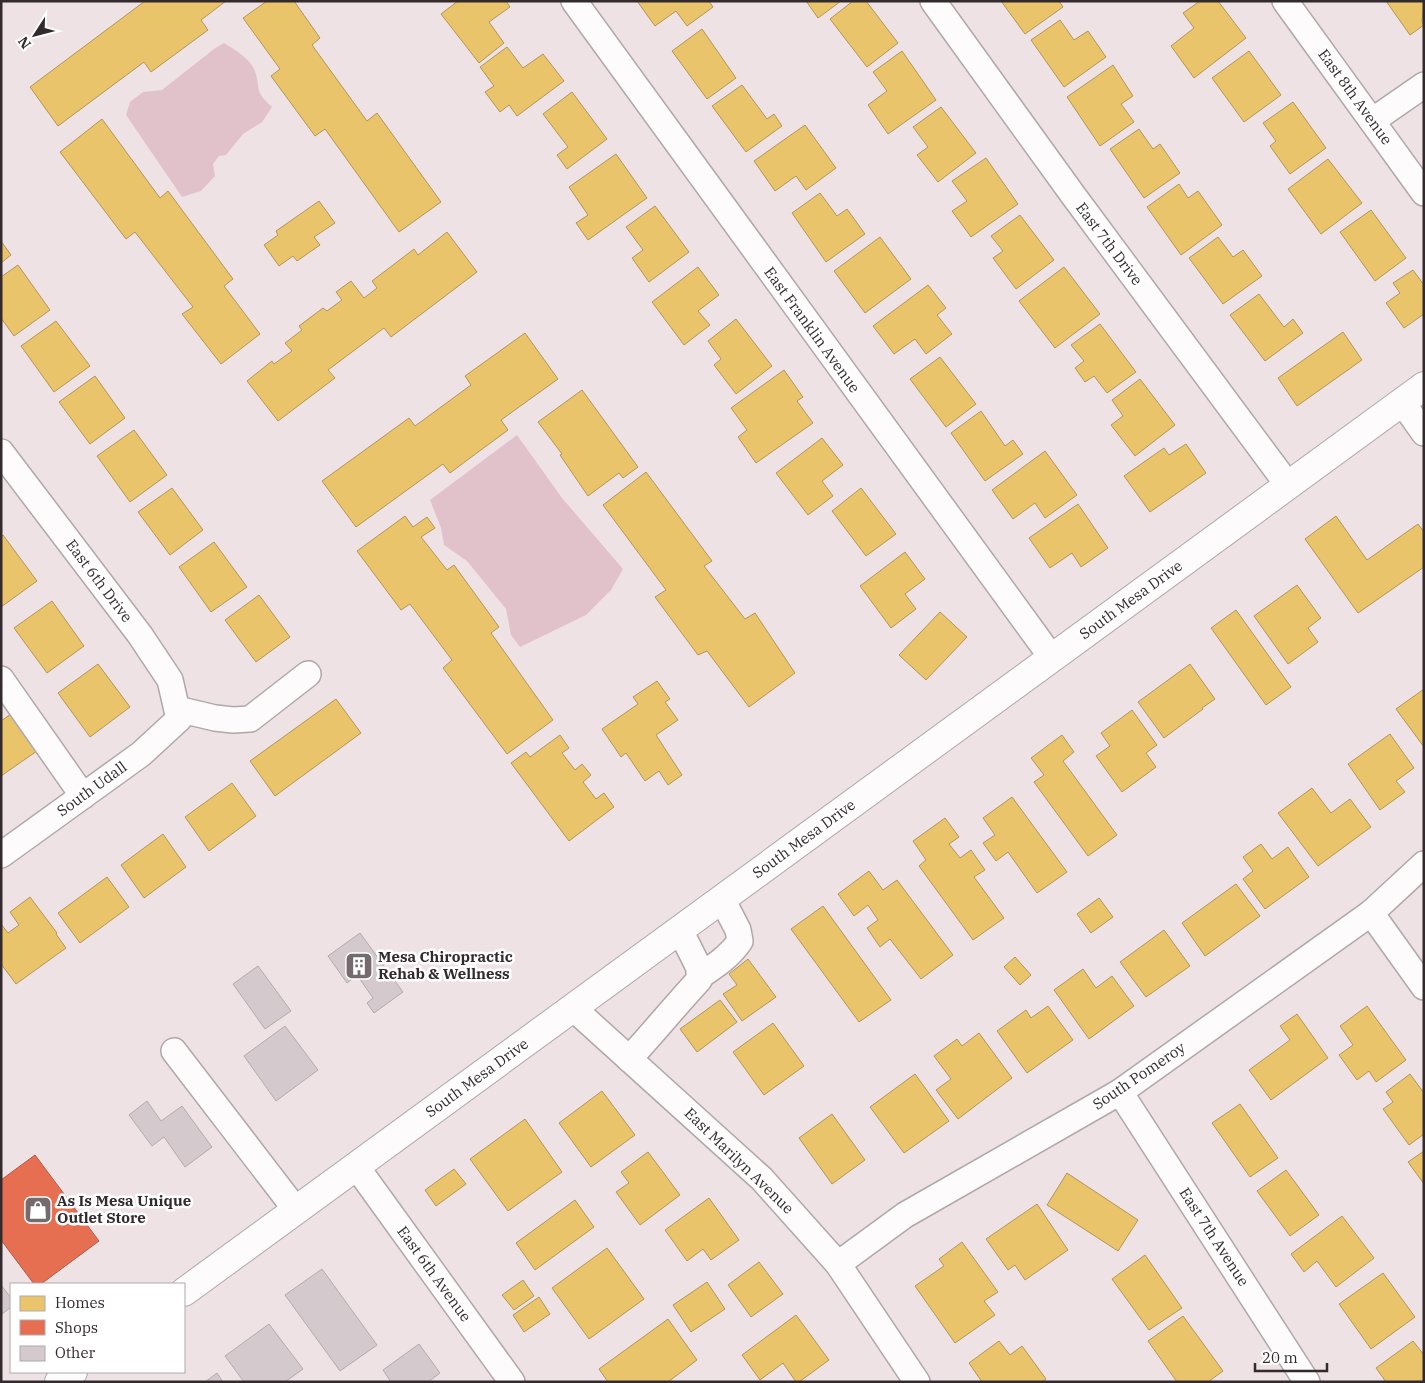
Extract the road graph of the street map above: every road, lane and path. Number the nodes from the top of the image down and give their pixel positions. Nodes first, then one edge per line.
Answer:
1 (574, 1) edge
2 (933, 1) edge
3 (1286, 1) edge
4 (1424, 85) edge
5 (1372, 121) junction
6 (1424, 193) edge
7 (1424, 386) edge
8 (1402, 402) junction
9 (1424, 433) edge
10 (1, 452) edge
11 (1288, 485) junction
12 (1052, 658) junction
13 (308, 674) dead end
14 (1, 679) edge
15 (178, 714) junction
16 (83, 796) junction
17 (1, 855) edge
18 (1424, 864) edge
19 (722, 899) junction
20 (1371, 913) junction
21 (680, 930) junction
22 (700, 976) junction
23 (1424, 987) edge
24 (573, 1008) junction
25 (174, 1051) dead end
26 (629, 1059) junction
27 (1120, 1092) junction
28 (356, 1166) junction
29 (296, 1210) junction
30 (838, 1264) junction
31 (185, 1291) edge
32 (72, 1373) edge
33 (59, 1382) edge
34 (512, 1382) edge
35 (917, 1382) edge
36 (1307, 1382) edge

1 - 12 street, East Franklin Avenue
2 - 11 street, East 7th Drive
3 - 5 street, East 8th Avenue
4 - 5 street
5 - 6 street, East 8th Avenue
7 - 8 main road, South Mesa Drive
8 - 9 street
8 - 11 main road, South Mesa Drive
10 - 15 street, East 6th Drive
11 - 12 main road, South Mesa Drive
12 - 19 main road, South Mesa Drive
13 - 15 street
14 - 16 street
15 - 16 street, South Udall
16 - 17 street, South Udall
18 - 20 street, South Pomeroy
19 - 21 main road, South Mesa Drive
19 - 22 street
20 - 23 street
20 - 27 street, South Pomeroy
21 - 22 street
21 - 24 main road, South Mesa Drive
22 - 26 street
24 - 26 street, East Marilyn Avenue
24 - 28 main road, South Mesa Drive
25 - 29 street
26 - 30 street, East Marilyn Avenue
27 - 30 street, South Pomeroy
27 - 36 street, East 7th Avenue
28 - 29 main road, South Mesa Drive
28 - 34 street, East 6th Avenue
29 - 31 main road, South Mesa Drive
30 - 35 street, East Marilyn Avenue
32 - 33 main road

